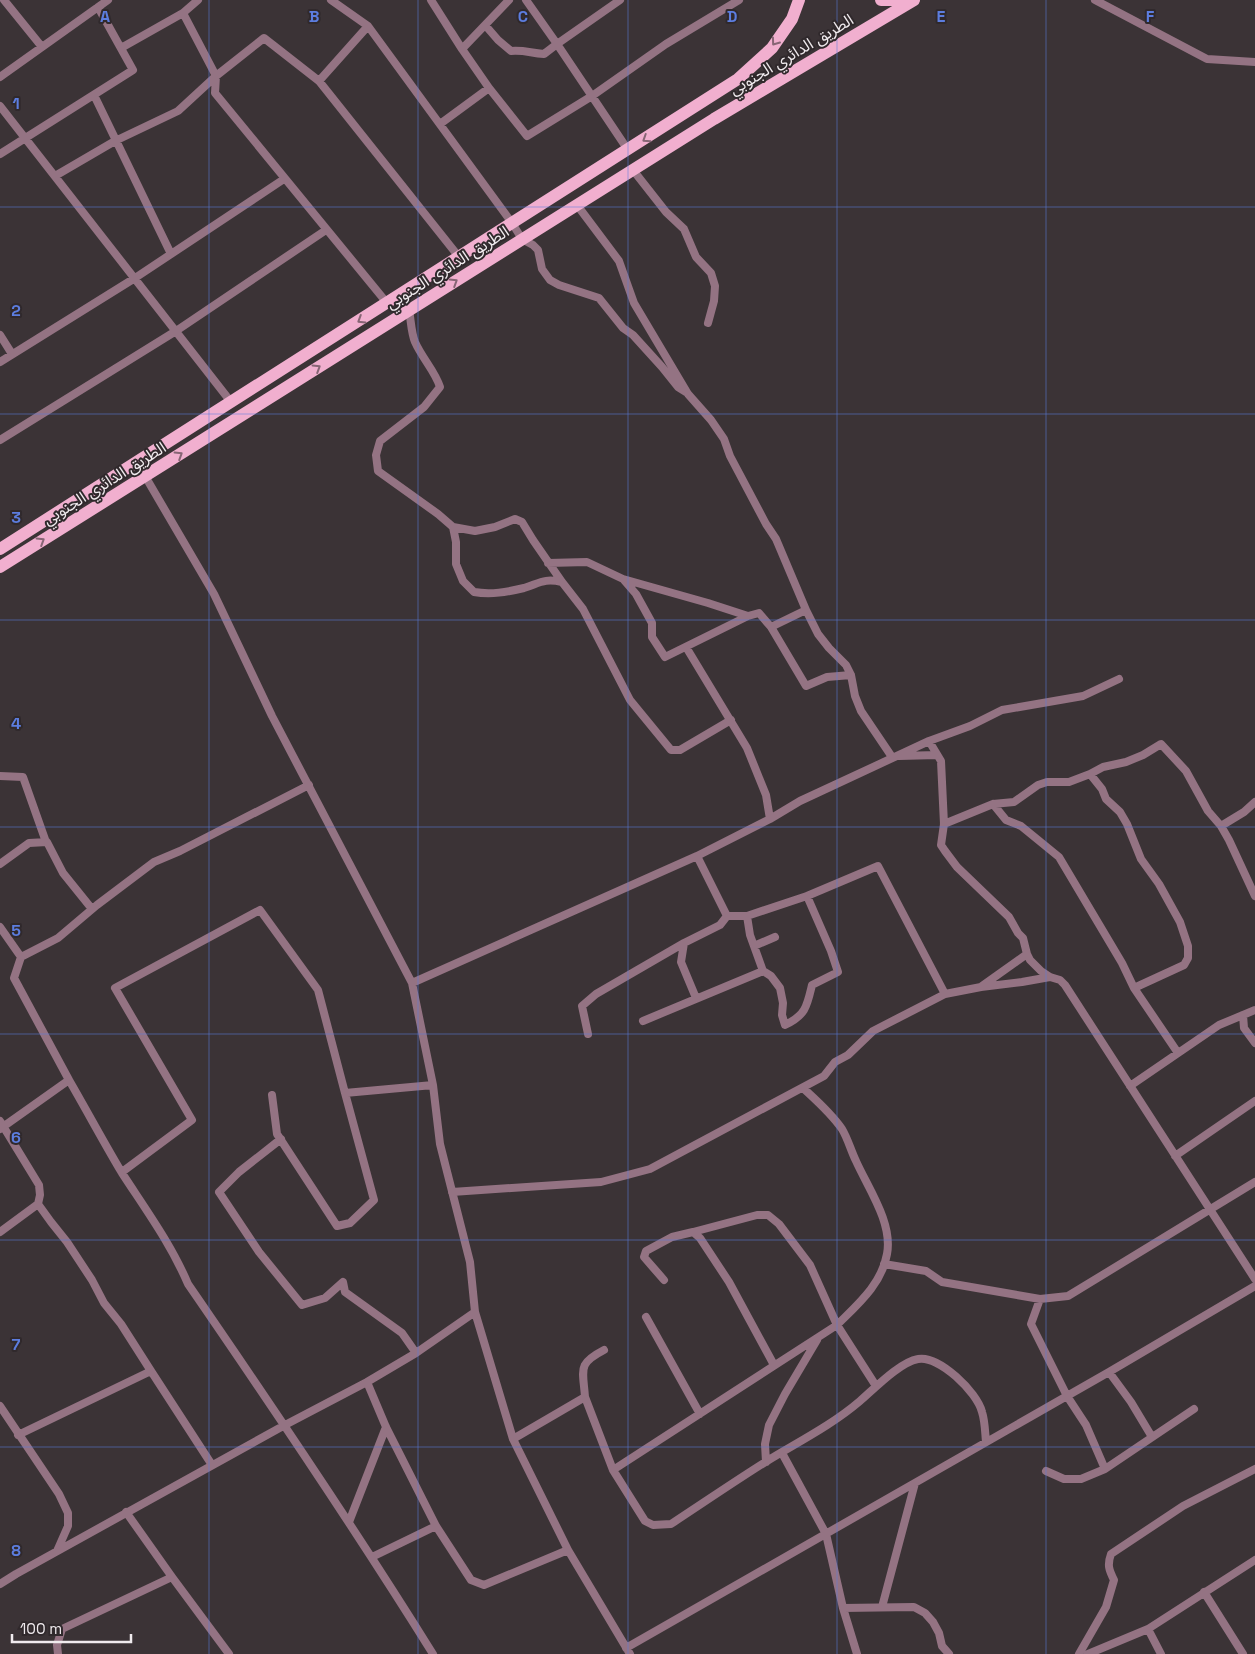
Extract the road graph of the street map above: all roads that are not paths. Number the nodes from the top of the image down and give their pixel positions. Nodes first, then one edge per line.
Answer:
1 (4, 0) edge
2 (108, 0) edge
3 (198, 0) edge
4 (331, 0) edge
5 (431, 0) edge
6 (509, 0) edge
7 (526, 0) edge
8 (620, 0) edge
9 (739, 0) edge
10 (799, 0) edge
11 (881, 0) edge
12 (905, 0) edge
13 (914, 0) edge
14 (1095, 0) edge
15 (98, 7) junction
16 (183, 13) junction
17 (485, 25) junction
18 (368, 26) junction
19 (557, 44) junction
20 (42, 47) junction
21 (121, 48) junction
22 (462, 49) junction
23 (1255, 62) edge
24 (216, 76) junction
25 (0, 78) edge
26 (319, 81) junction
27 (489, 88) junction
28 (94, 95) junction
29 (592, 96) junction
30 (0, 106) edge
31 (440, 124) junction
32 (25, 138) junction
33 (115, 141) junction
34 (628, 150) junction
35 (0, 154) edge
36 (633, 170) junction
37 (54, 176) junction
38 (284, 179) junction
39 (577, 205) junction
40 (512, 223) junction
41 (326, 230) junction
42 (522, 239) junction
43 (171, 254) junction
44 (459, 257) junction
45 (135, 278) junction
46 (387, 303) junction
47 (409, 310) junction
48 (708, 323) dead end
49 (176, 331) junction
50 (0, 335) edge
51 (12, 354) junction
52 (0, 362) edge
53 (688, 394) junction
54 (231, 402) junction
55 (0, 440) edge
56 (145, 476) junction
57 (453, 527) junction
58 (0, 549) edge
59 (548, 563) junction
60 (0, 567) edge
61 (623, 579) junction
62 (562, 582) junction
63 (806, 610) junction
64 (748, 616) junction
65 (771, 627) junction
66 (686, 647) junction
67 (851, 675) junction
68 (1119, 679) dead end
69 (731, 720) junction
70 (929, 740) junction
71 (937, 755) junction
72 (892, 757) junction
73 (1090, 774) junction
74 (0, 776) edge
75 (309, 785) junction
76 (1255, 802) edge
77 (993, 804) junction
78 (770, 819) junction
79 (944, 824) junction
80 (1221, 826) junction
81 (46, 842) junction
82 (697, 856) junction
83 (0, 864) edge
84 (807, 896) junction
85 (1255, 896) edge
86 (92, 910) junction
87 (727, 916) junction
88 (748, 916) junction
89 (0, 927) edge
90 (775, 937) dead end
91 (684, 943) junction
92 (754, 946) junction
93 (1027, 954) junction
94 (21, 957) junction
95 (763, 971) junction
96 (1050, 977) junction
97 (412, 983) junction
98 (981, 987) junction
99 (1134, 988) junction
100 (945, 994) junction
101 (696, 998) junction
102 (1255, 1010) edge
103 (1243, 1015) junction
104 (643, 1021) dead end
105 (588, 1034) dead end
106 (1255, 1043) edge
107 (1178, 1053) junction
108 (69, 1080) junction
109 (433, 1085) junction
110 (1130, 1086) junction
111 (803, 1088) junction
112 (345, 1092) junction
113 (272, 1095) dead end
114 (1255, 1101) edge
115 (1, 1126) edge
116 (281, 1139) junction
117 (1175, 1156) junction
118 (122, 1172) junction
119 (1255, 1182) edge
120 (452, 1192) junction
121 (38, 1204) junction
122 (1210, 1210) junction
123 (0, 1232) edge
124 (693, 1232) junction
125 (884, 1264) junction
126 (1255, 1279) edge
127 (664, 1280) dead end
128 (1255, 1286) edge
129 (1040, 1299) junction
130 (475, 1312) junction
131 (646, 1316) dead end
132 (837, 1325) junction
133 (818, 1338) junction
134 (604, 1350) dead end
135 (416, 1353) junction
136 (774, 1365) junction
137 (151, 1371) junction
138 (1109, 1372) junction
139 (367, 1382) junction
140 (876, 1386) junction
141 (1067, 1396) junction
142 (584, 1397) junction
143 (0, 1406) edge
144 (1194, 1409) dead end
145 (700, 1414) junction
146 (285, 1425) junction
147 (386, 1427) junction
148 (18, 1435) junction
149 (1152, 1437) junction
150 (514, 1439) junction
151 (986, 1442) junction
152 (782, 1453) junction
153 (766, 1462) junction
154 (212, 1465) junction
155 (1105, 1469) junction
156 (1255, 1469) edge
157 (613, 1470) junction
158 (1046, 1471) dead end
159 (915, 1483) junction
160 (126, 1512) junction
161 (349, 1522) junction
162 (436, 1526) junction
163 (826, 1534) junction
164 (568, 1550) junction
165 (56, 1551) junction
166 (372, 1557) junction
167 (1255, 1560) edge
168 (172, 1578) junction
169 (0, 1584) edge
170 (1204, 1592) junction
171 (882, 1607) junction
172 (843, 1608) junction
173 (1148, 1629) junction
174 (628, 1651) edge
175 (58, 1654) edge
176 (229, 1654) edge
177 (433, 1654) edge
178 (857, 1654) edge
179 (949, 1654) edge
180 (1079, 1654) edge
181 (1088, 1654) edge
182 (1161, 1654) edge
183 (1243, 1654) edge

1 - 20 street
2 - 15 street
3 - 16 street
4 - 18 street
5 - 22 street
6 - 17 street
7 - 19 street
8 - 19 street
9 - 29 street
10 -> 34 main road, الطريق الدائري الجنوبي
11 - 12 main road
13 - 36 main road, الطريق الدائري الجنوبي
14 - 23 street
15 - 20 street
15 - 21 street
16 - 21 street
16 - 24 street
17 - 19 street
17 - 22 street
18 - 26 street
18 - 31 street
19 - 29 street
20 - 25 street
21 - 28 street
22 - 27 street
24 - 26 street
24 - 33 street
24 - 38 street
26 - 44 street
27 - 29 street
27 - 31 street
28 - 32 street
28 - 33 street
29 - 34 street
30 - 32 street
31 - 40 street
32 - 35 street
32 - 37 street
33 - 37 street
33 - 43 street
34 - 40 main road, الطريق الدائري الجنوبي
36 - 39 main road, الطريق الدائري الجنوبي
36 - 48 street
37 - 45 street
38 - 41 street
38 - 43 street
39 - 42 main road, الطريق الدائري الجنوبي
39 - 53 street
40 - 42 street
40 - 44 main road, الطريق الدائري الجنوبي
41 - 46 street
41 - 49 street
47 -> 42 main road, الطريق الدائري الجنوبي
42 - 53 street
43 - 45 street
44 - 46 main road, الطريق الدائري الجنوبي
45 - 49 street
45 - 51 street
46 -> 54 main road, الطريق الدائري الجنوبي
56 -> 47 main road, الطريق الدائري الجنوبي
47 - 57 street
49 - 54 street
49 - 55 street
50 - 51 street
51 - 52 street
53 - 63 street
54 - 58 main road, الطريق الدائري الجنوبي
60 -> 56 main road, الطريق الدائري الجنوبي
56 - 75 street
57 - 59 street
57 - 62 street
59 - 61 street
59 - 62 street
61 - 64 street
61 - 66 street
62 - 69 street
63 - 65 street
63 - 67 street
64 - 65 street
64 - 66 street
65 - 67 street
66 - 69 street
67 - 72 street
68 - 70 street
69 - 78 street
70 - 71 street
70 - 72 street
71 - 72 street
71 - 79 street
72 - 78 street
73 - 77 street
73 - 80 street
73 - 99 street
74 - 81 street
75 - 86 street
75 - 97 street
76 - 80 street
77 - 79 street
77 - 99 street
78 - 82 street
79 - 93 street
80 - 85 street
81 - 83 street
81 - 86 street
82 - 87 street
82 - 97 street
84 - 88 street
84 - 95 street
84 - 100 street
86 - 94 street
87 - 88 street
87 - 91 street
88 - 92 street
89 - 94 street
90 - 92 street
91 - 101 street
91 - 105 street
92 - 95 street
93 - 96 street
93 - 98 street
94 - 108 street
95 - 101 street
96 - 98 street
96 - 110 street
97 - 109 street
98 - 100 street
99 - 107 street
100 - 111 street
101 - 104 street
102 - 103 street
103 - 106 street
103 - 107 street
107 - 110 street
108 - 115 street
108 - 118 street
109 - 112 street
109 - 120 street
110 - 117 street
111 - 120 street
111 - 125 street
112 - 116 street
112 - 118 street
113 - 116 street
114 - 117 street
115 - 121 street
116 - 135 street
117 - 122 street
118 - 146 street
119 - 122 street
120 - 130 street
121 - 123 street
121 - 137 street
122 - 126 street
122 - 129 street
124 - 127 street
124 - 132 street
124 - 136 street
125 - 129 street
125 - 132 street
128 - 138 street
129 - 141 street
130 - 135 street
130 - 150 street
131 - 145 street
132 - 133 street
132 - 140 street
133 - 136 street
133 - 153 street
134 - 142 street
135 - 139 street
136 - 145 street
137 - 148 street
137 - 154 street
138 - 141 street
138 - 149 street
139 - 146 street
139 - 147 street
140 - 151 street
140 - 152 street
141 - 151 street
141 - 155 street
142 - 150 street
142 - 157 street
143 - 148 street
144 - 149 street
145 - 157 street
146 - 154 street
146 - 161 street
147 - 161 street
147 - 162 street
148 - 165 street
149 - 155 street
150 - 164 street
151 - 159 street
152 - 153 street
152 - 163 street
153 - 157 street
154 - 160 street
155 - 158 street
156 - 180 street
159 - 163 street
159 - 171 street
160 - 165 street
160 - 168 street
161 - 166 street
162 - 164 street
162 - 166 street
163 - 172 street
163 - 174 street
164 - 174 street
165 - 169 street
166 - 177 street
167 - 170 street
168 - 175 street
168 - 176 street
170 - 173 street
170 - 183 street
171 - 172 street
171 - 179 street
172 - 178 street
173 - 181 street
173 - 182 street

